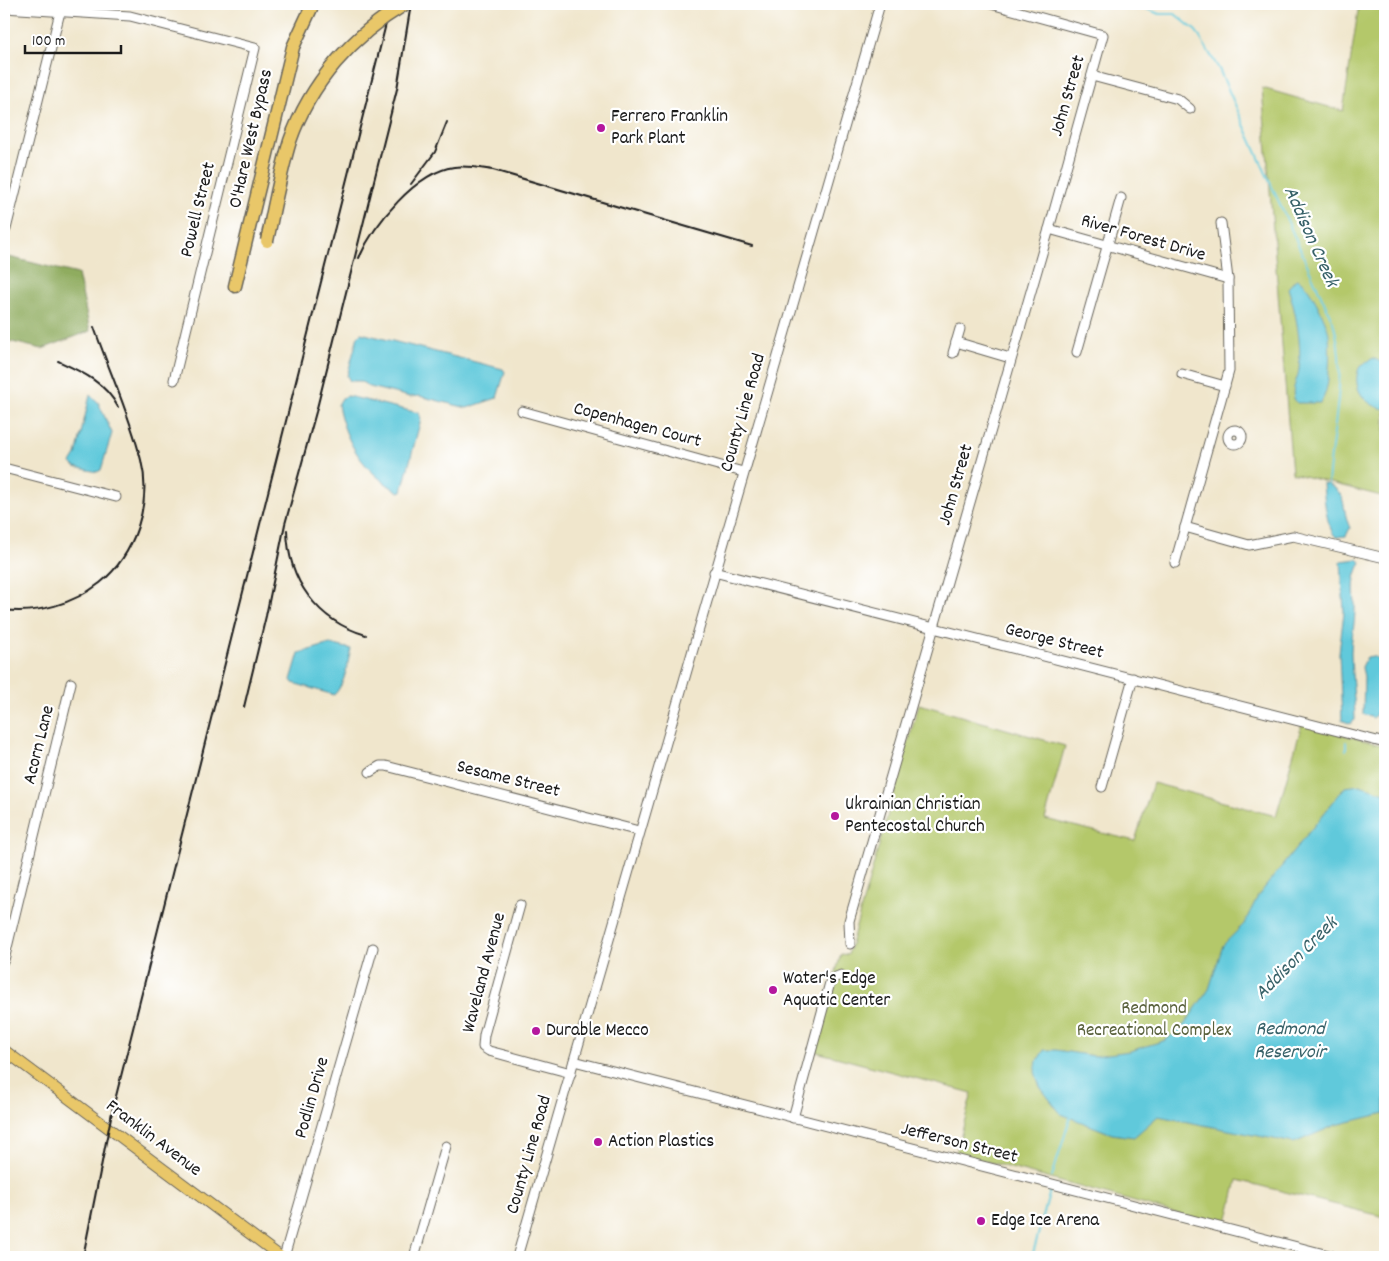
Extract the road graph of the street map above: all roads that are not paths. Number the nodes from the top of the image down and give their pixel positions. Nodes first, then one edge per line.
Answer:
1 (313, 4) edge
2 (405, 4) edge
3 (880, 4) edge
4 (991, 4) edge
5 (4, 8) edge
6 (60, 12) junction
7 (1092, 76) junction
8 (1190, 109) dead end
9 (1121, 198) dead end
10 (1221, 223) dead end
11 (6, 229) dead end
12 (1049, 229) junction
13 (267, 241) dead end
14 (1108, 246) junction
15 (1228, 280) junction
16 (235, 286) dead end
17 (960, 329) dead end
18 (956, 342) junction
19 (1077, 352) dead end
20 (953, 353) dead end
21 (1010, 358) junction
22 (1182, 374) dead end
23 (174, 380) dead end
24 (1224, 386) junction
25 (522, 411) dead end
26 (1212, 431) junction
27 (1228, 435) dead end
28 (4, 468) edge
29 (744, 472) junction
30 (116, 497) dead end
31 (1185, 527) junction
32 (1385, 558) edge
33 (1175, 563) dead end
34 (714, 572) junction
35 (933, 629) junction
36 (1133, 678) junction
37 (71, 683) dead end
38 (1385, 743) edge
39 (370, 772) dead end
40 (1102, 787) dead end
41 (639, 831) junction
42 (520, 905) dead end
43 (850, 944) dead end
44 (374, 948) dead end
45 (4, 960) edge
46 (841, 975) dead end
47 (4, 1050) edge
48 (574, 1061) junction
49 (571, 1073) junction
50 (793, 1118) junction
51 (446, 1146) dead end
52 (283, 1257) edge
53 (414, 1257) edge
54 (517, 1257) edge
55 (1333, 1257) edge

1 - 16 highway, O'Hare West Bypass
2 - 13 highway, O'Hare West Bypass, bridge
3 - 29 street, County Line Road
4 - 7 street, John Street
5 - 6 street
6 - 11 street
6 - 23 street, Powell Street
7 - 8 street
7 - 12 street, John Street
9 - 14 street
10 - 15 street
12 - 14 street, River Forest Drive
12 - 21 street, John Street
14 - 15 street, River Forest Drive
14 - 19 street
15 - 24 street
17 - 18 street
18 - 20 street
18 - 21 street
21 - 35 street, John Street
22 - 24 street
24 - 26 street
25 - 29 street, Copenhagen Court
26 - 27 street
26 - 31 street
28 - 30 street
29 - 34 street, County Line Road
31 - 32 street
31 - 33 street
34 - 35 street, George Street
34 - 41 street, County Line Road
35 - 36 street, George Street
35 - 43 street, John Street
36 - 38 street, George Street
36 - 40 street
37 - 45 street, Acorn Lane
39 - 41 street, Sesame Street
41 - 48 street, County Line Road
42 - 49 street, Waveland Avenue
44 - 52 street, Podlin Drive
46 - 50 street
47 - 52 main road, Franklin Avenue
48 - 49 street, County Line Road
48 - 50 street, Jefferson Street
49 - 54 street, County Line Road
50 - 55 street, Jefferson Street
51 - 53 street

